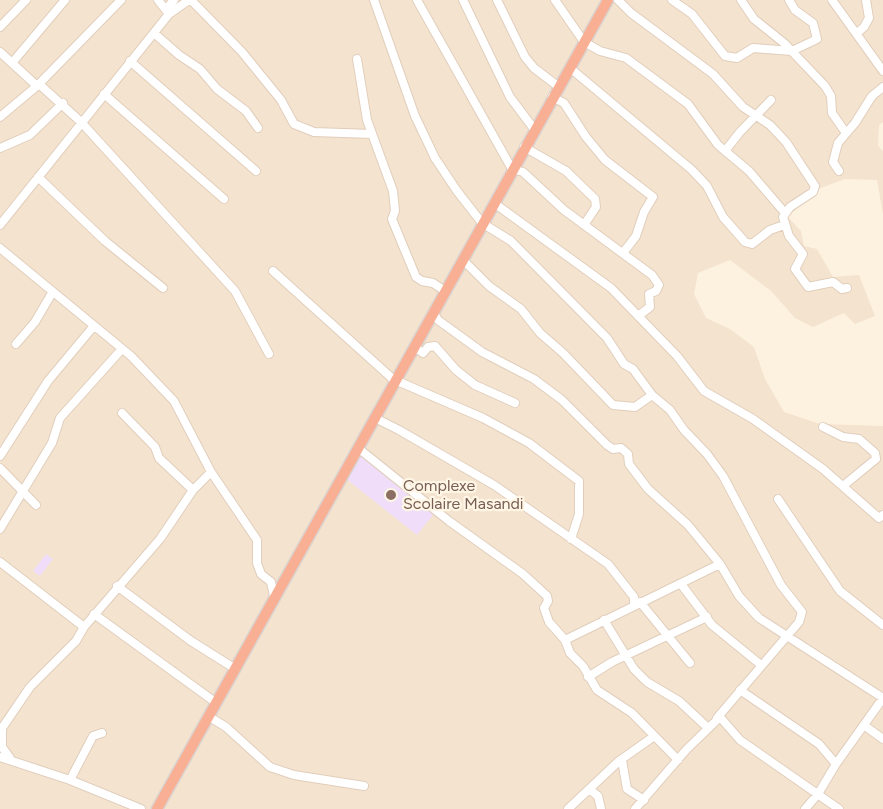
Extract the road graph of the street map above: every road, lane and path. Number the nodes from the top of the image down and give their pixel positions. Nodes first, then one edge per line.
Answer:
1 (26, 0) edge
2 (65, 0) edge
3 (121, 0) edge
4 (158, 0) edge
5 (174, 0) edge
6 (190, 0) edge
7 (374, 0) edge
8 (417, 0) edge
9 (462, 0) edge
10 (497, 0) edge
11 (555, 0) edge
12 (608, 0) edge
13 (618, 0) edge
14 (672, 0) edge
15 (741, 0) edge
16 (789, 0) edge
17 (832, 0) edge
18 (866, 0) edge
19 (167, 12) junction
20 (0, 27) edge
21 (154, 33) junction
22 (856, 33) junction
23 (584, 42) junction
24 (792, 51) junction
25 (0, 52) edge
26 (357, 59) dead end
27 (130, 61) junction
28 (12, 63) junction
29 (570, 68) junction
30 (883, 71) edge
31 (38, 85) junction
32 (560, 87) junction
33 (883, 87) edge
34 (104, 94) junction
35 (552, 97) junction
36 (771, 100) dead end
37 (63, 103) junction
38 (756, 116) junction
39 (0, 117) edge
40 (81, 122) junction
41 (534, 124) junction
42 (258, 128) dead end
43 (846, 133) junction
44 (372, 134) junction
45 (524, 147) junction
46 (0, 148) edge
47 (726, 151) junction
48 (512, 163) junction
49 (256, 171) dead end
50 (839, 171) dead end
51 (39, 177) junction
52 (224, 199) dead end
53 (494, 203) junction
54 (785, 213) junction
55 (482, 223) junction
56 (0, 225) edge
57 (584, 225) junction
58 (784, 225) junction
59 (0, 248) edge
60 (624, 253) junction
61 (463, 260) junction
62 (273, 271) dead end
63 (163, 288) dead end
64 (847, 288) dead end
65 (445, 291) junction
66 (52, 293) junction
67 (638, 316) junction
68 (433, 318) junction
69 (93, 327) junction
70 (16, 344) dead end
71 (414, 347) junction
72 (121, 350) junction
73 (269, 354) dead end
74 (395, 380) junction
75 (652, 395) junction
76 (515, 403) dead end
77 (122, 413) dead end
78 (375, 418) junction
79 (823, 427) dead end
80 (358, 448) junction
81 (0, 456) edge
82 (0, 468) edge
83 (211, 472) junction
84 (843, 486) junction
85 (193, 490) junction
86 (21, 492) junction
87 (778, 499) dead end
88 (36, 505) dead end
89 (882, 520) edge
90 (0, 529) edge
91 (571, 539) junction
92 (0, 562) edge
93 (720, 564) junction
94 (681, 585) junction
95 (117, 586) junction
96 (274, 596) junction
97 (637, 604) junction
98 (94, 614) junction
99 (706, 617) junction
100 (604, 620) junction
101 (883, 625) edge
102 (84, 627) junction
103 (667, 636) junction
104 (786, 636) junction
105 (565, 640) junction
106 (625, 657) junction
107 (690, 663) dead end
108 (760, 665) junction
109 (234, 668) junction
110 (588, 677) junction
111 (740, 690) junction
112 (883, 698) edge
113 (215, 702) junction
114 (208, 716) junction
115 (717, 718) junction
116 (865, 726) junction
117 (707, 728) junction
118 (1, 730) edge
119 (102, 733) dead end
120 (653, 737) junction
121 (883, 739) edge
122 (0, 757) edge
123 (10, 760) junction
124 (622, 760) junction
125 (678, 760) junction
126 (836, 764) junction
127 (70, 780) junction
128 (364, 786) dead end
129 (589, 789) junction
130 (818, 794) junction
131 (644, 800) junction
132 (141, 809) edge
133 (157, 809) edge
134 (568, 809) edge
135 (601, 809) edge
136 (635, 809) edge
137 (805, 809) edge
138 (839, 809) edge

1 - 20 street
2 - 28 street
3 - 31 street
4 - 19 street
5 - 19 street
6 - 19 street
6 - 44 street
7 - 55 street
8 - 48 street
9 - 41 street
10 - 32 street
11 - 23 street
12 - 23 highway
13 - 38 street
14 - 24 street
15 - 24 street
16 - 24 street
17 - 22 street
18 - 22 street
19 - 21 street
21 - 27 street
21 - 42 street
22 - 30 street
23 - 29 highway
23 - 47 street
24 - 43 street
25 - 28 street
26 - 44 street
27 - 34 street
27 - 49 street
28 - 31 street
29 - 32 highway
29 - 58 street
31 - 37 street
31 - 39 street
32 - 35 highway
33 - 43 street
34 - 40 street
34 - 52 street
35 - 41 highway
35 - 60 street
36 - 38 street
37 - 40 street
37 - 46 street
38 - 47 street
38 - 54 street
40 - 51 street
40 - 73 street
41 - 45 highway
43 - 50 street
44 - 65 street
45 - 48 highway
45 - 57 street
47 - 54 street
48 - 53 highway
48 - 57 street
51 - 56 street
51 - 63 street
53 - 55 highway
53 - 67 street
54 - 58 street
55 - 61 highway
55 - 75 street
57 - 60 street
58 - 64 street
59 - 66 street
60 - 67 street
61 - 65 highway
61 - 75 street
62 - 74 street
65 - 68 highway
66 - 69 street
66 - 70 street
67 - 84 street
68 - 71 highway
68 - 93 street
69 - 72 street
69 - 81 street
71 - 74 highway
71 - 76 street
72 - 83 street
72 - 86 street
74 - 78 highway
74 - 91 street
75 - 104 street
77 - 85 street
78 - 80 highway
78 - 91 street
79 - 84 street
80 - 96 highway
80 - 105 street
82 - 86 street
83 - 85 street
83 - 96 street
84 - 89 street
85 - 95 street
86 - 88 street
86 - 90 street
87 - 101 street
91 - 97 street
92 - 102 street
93 - 94 street
93 - 104 street
94 - 97 street
94 - 99 street
95 - 98 street
95 - 109 street
96 - 109 highway
97 - 100 street
97 - 103 street
98 - 102 street
98 - 113 street
99 - 103 street
99 - 108 street
100 - 105 street
100 - 106 street
102 - 118 street
103 - 106 street
103 - 107 street
104 - 108 street
104 - 112 street
105 - 110 street
106 - 110 street
106 - 117 street
108 - 111 street
109 - 113 highway
110 - 120 street
111 - 115 street
111 - 126 street
112 - 116 street
113 - 114 highway
114 - 128 street
114 - 133 highway
115 - 117 street
115 - 130 street
116 - 121 street
116 - 126 street
117 - 125 street
118 - 123 street
119 - 127 street
120 - 124 street
120 - 125 street
122 - 123 street
123 - 127 street
124 - 129 street
124 - 131 street
125 - 131 street
126 - 130 street
127 - 132 street
129 - 134 street
129 - 135 street
130 - 137 street
130 - 138 street
131 - 136 street

